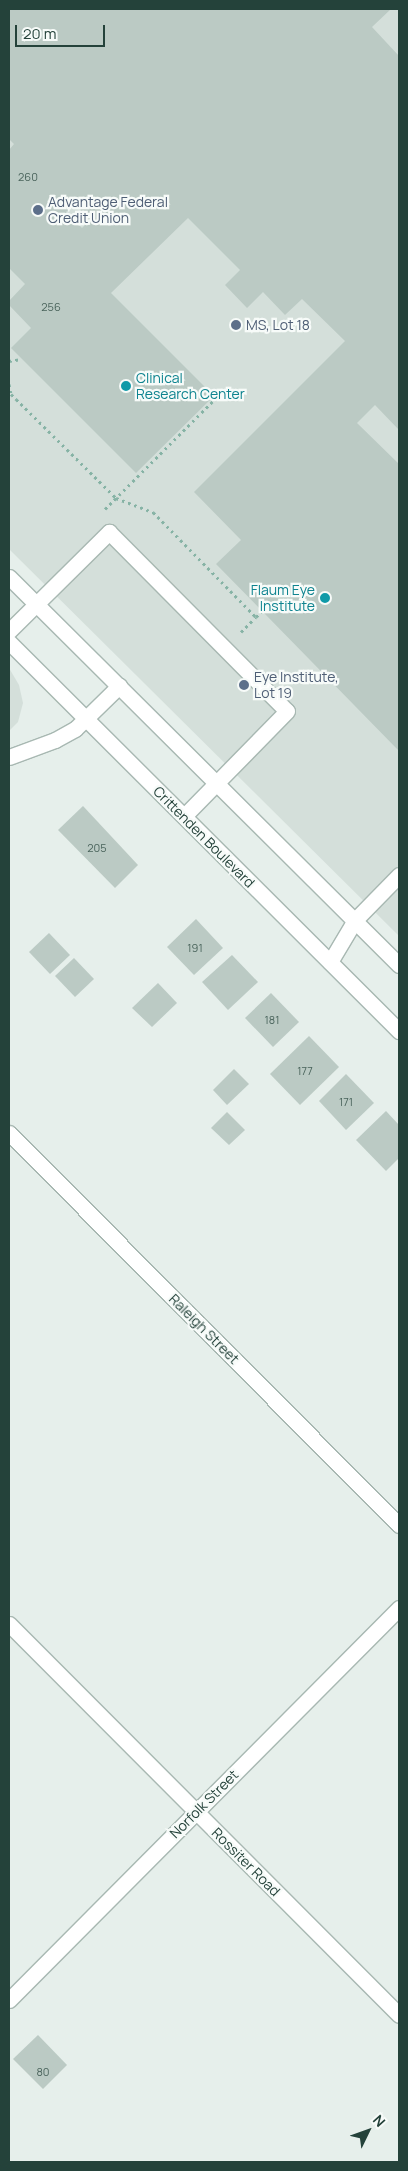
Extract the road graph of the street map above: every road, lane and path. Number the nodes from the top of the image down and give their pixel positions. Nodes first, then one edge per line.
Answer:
1 (22, 358) dead end
2 (9, 361) edge
3 (9, 384) edge
4 (10, 395) edge
5 (216, 398) dead end
6 (116, 498) junction
7 (102, 512) dead end
8 (9, 577) edge
9 (36, 604) junction
10 (262, 611) dead end
11 (256, 617) junction
12 (9, 631) edge
13 (240, 633) dead end
14 (9, 642) edge
15 (119, 686) junction
16 (86, 719) junction
17 (9, 757) edge
18 (217, 784) junction
19 (184, 816) junction
20 (399, 875) edge
21 (355, 920) junction
22 (330, 962) junction
23 (399, 965) edge
24 (399, 1031) edge
25 (9, 1133) edge
26 (399, 1525) edge
27 (399, 1608) edge
28 (9, 1624) edge
29 (195, 1812) junction
30 (9, 2000) edge
31 (399, 2015) edge

1 - 2 path
3 - 4 path
4 - 6 path
5 - 6 path
6 - 7 path
6 - 11 path
8 - 9 street
9 - 12 street
9 - 15 street
9 - 18 street
10 - 11 path
11 - 13 path
14 - 16 street, Crittenden Boulevard
15 - 16 street
15 - 18 street
16 - 17 street
16 - 19 street, Crittenden Boulevard
18 - 19 street
18 - 21 street
19 - 22 street, Crittenden Boulevard
20 - 21 street
21 - 22 street
21 - 23 street
22 - 24 street, Crittenden Boulevard
25 - 26 street, Raleigh Street
27 - 29 street, Norfolk Street
28 - 29 street, Rossiter Road
29 - 30 street, Norfolk Street
29 - 31 street, Rossiter Road

